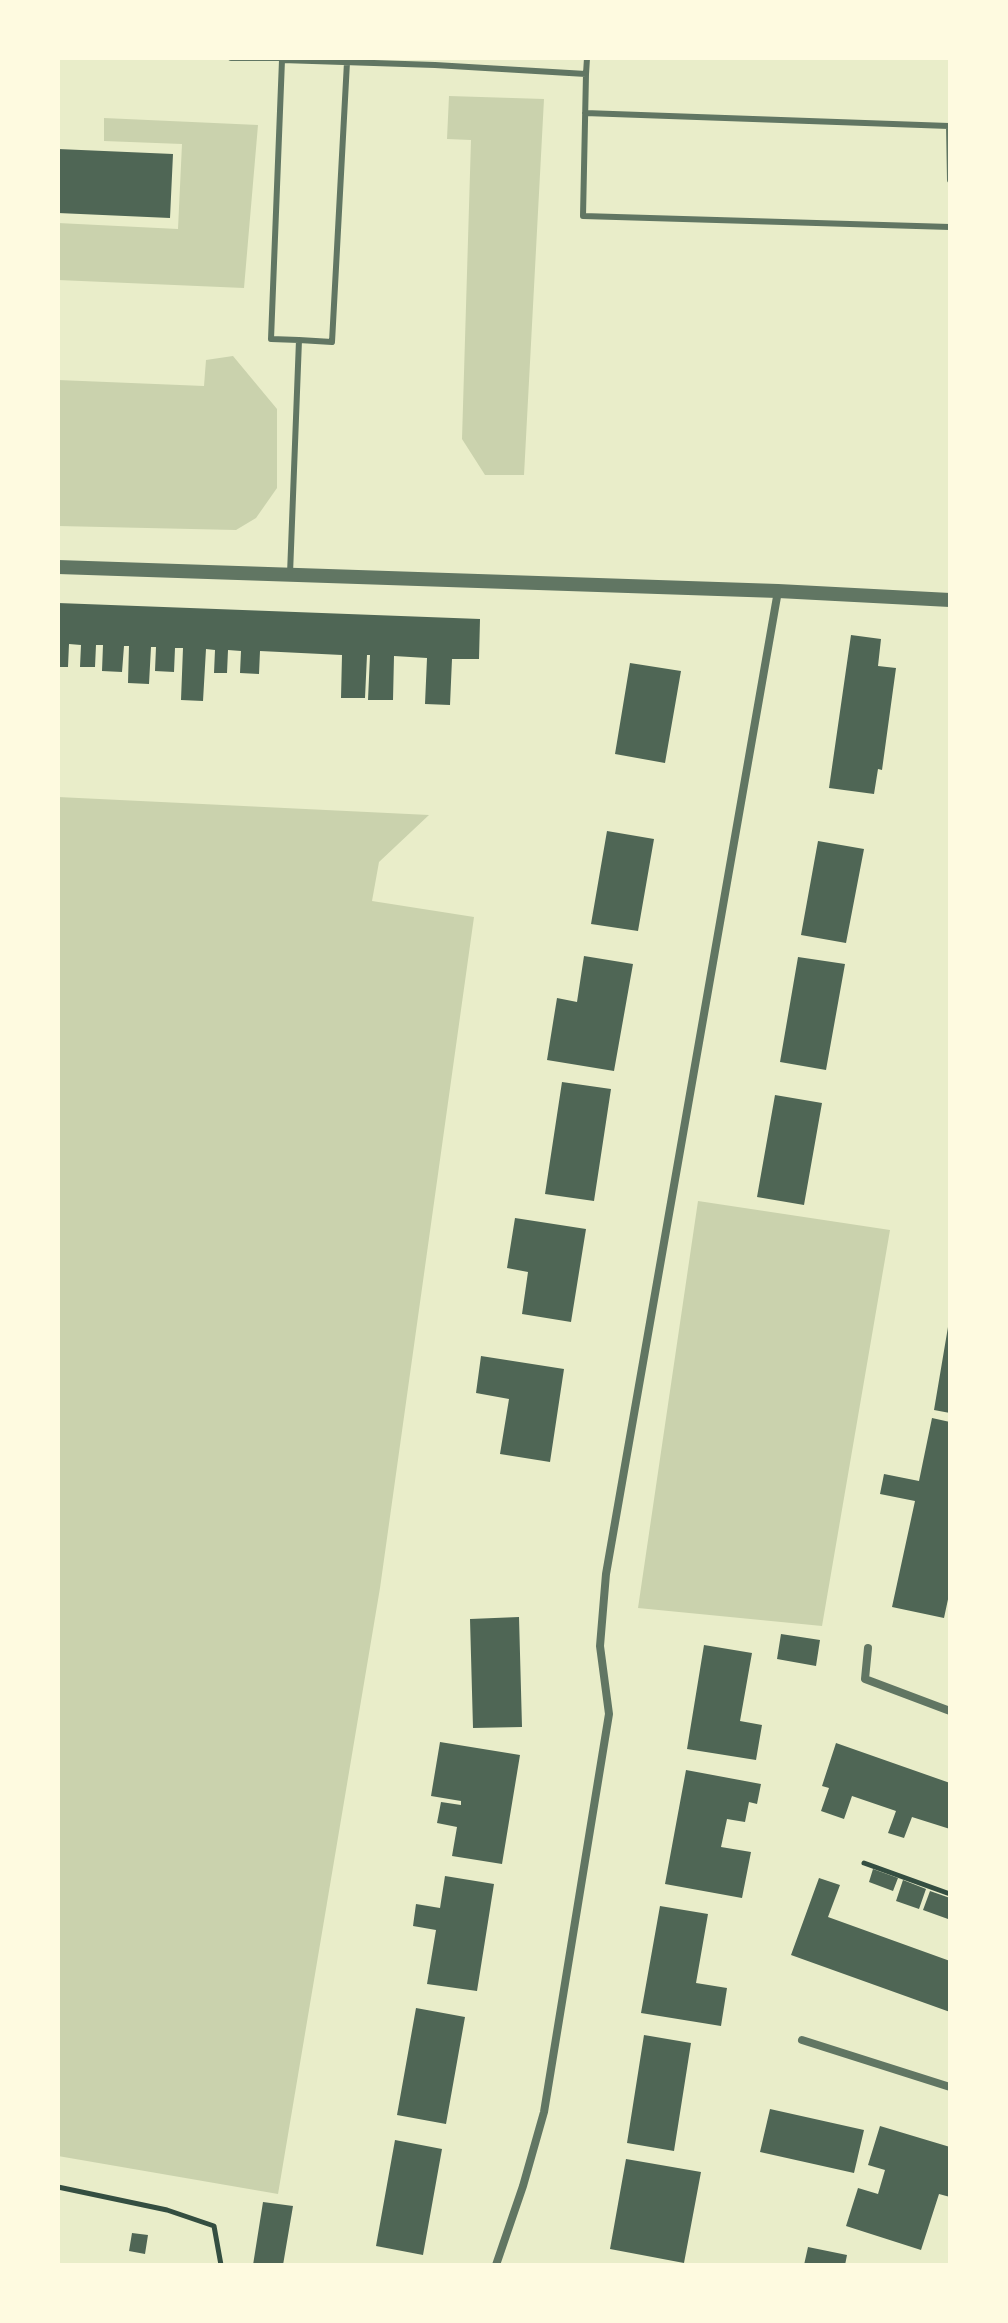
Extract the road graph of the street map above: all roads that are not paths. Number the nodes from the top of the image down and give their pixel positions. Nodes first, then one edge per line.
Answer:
1 (231, 58) edge
2 (587, 58) edge
3 (282, 59) edge
4 (347, 62) junction
5 (586, 74) junction
6 (585, 113) junction
7 (950, 180) edge
8 (950, 227) edge
9 (299, 340) junction
10 (58, 567) edge
11 (290, 574) junction
12 (778, 591) junction
13 (950, 600) edge
14 (868, 1648) dead end
15 (950, 1711) edge
16 (802, 2040) dead end
17 (950, 2087) edge
18 (496, 2265) edge

1 - 3 lane
2 - 5 lane
3 - 4 lane
3 - 9 lane
4 - 5 lane
4 - 9 lane
5 - 6 lane
6 - 7 lane
6 - 8 lane
9 - 11 lane
10 - 11 street
11 - 12 street
12 - 13 street
12 - 18 street
14 - 15 street
16 - 17 street

